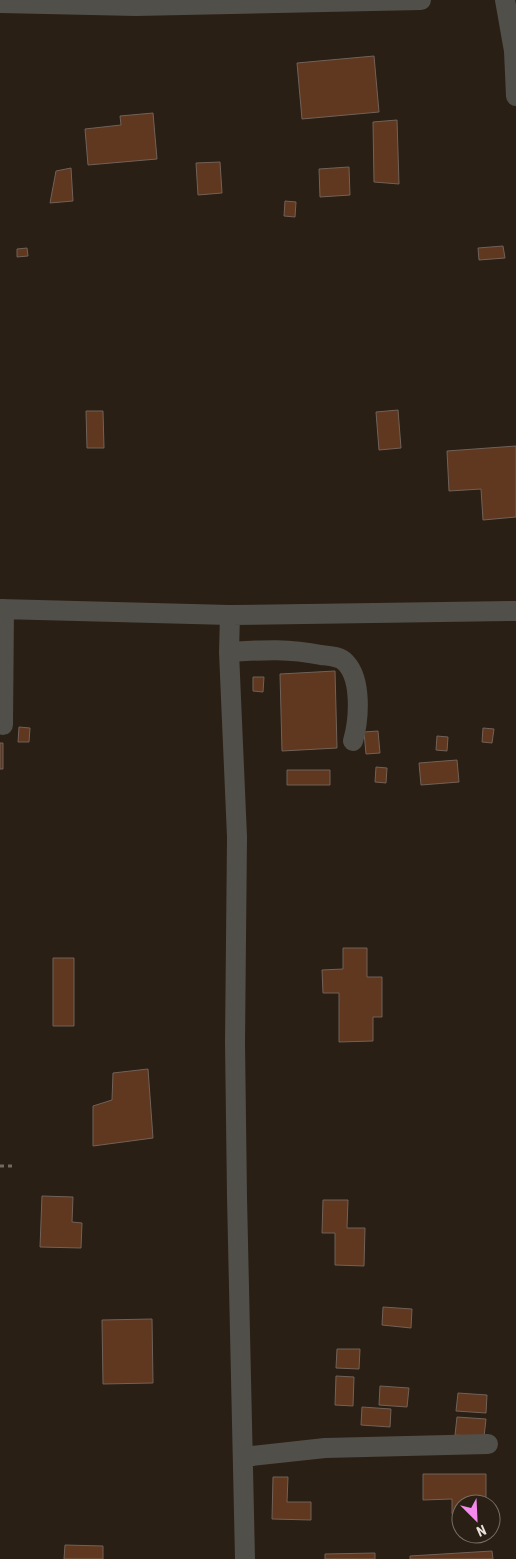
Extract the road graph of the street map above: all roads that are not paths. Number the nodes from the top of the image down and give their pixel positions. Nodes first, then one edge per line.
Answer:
1 (421, 0) edge
2 (505, 0) edge
3 (0, 4) edge
4 (516, 96) edge
5 (2, 609) edge
6 (516, 611) edge
7 (230, 615) junction
8 (229, 652) junction
9 (3, 724) dead end
10 (353, 741) dead end
11 (488, 1444) dead end
12 (242, 1457) junction
13 (245, 1559) edge

1 - 3 street
2 - 4 street
5 - 7 street
5 - 9 street
6 - 7 street
7 - 8 street
8 - 10 street
8 - 12 street
11 - 12 street
12 - 13 street

